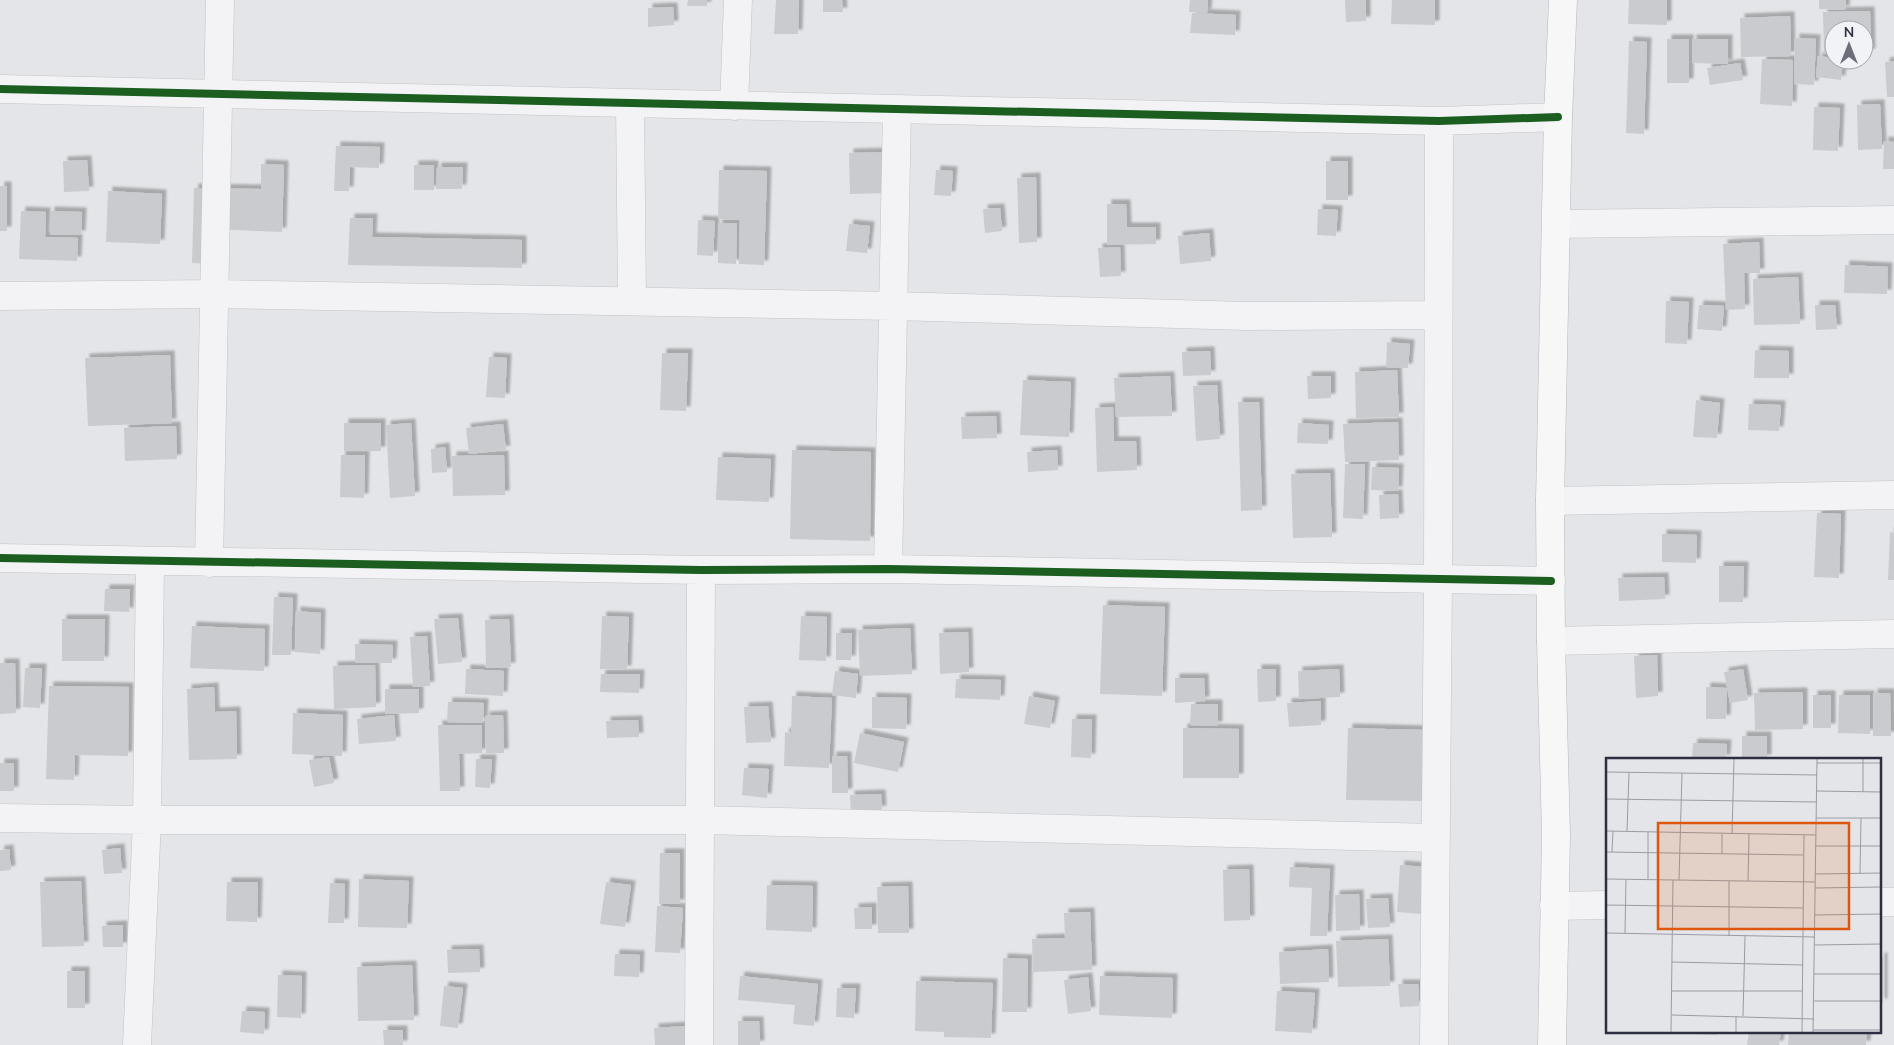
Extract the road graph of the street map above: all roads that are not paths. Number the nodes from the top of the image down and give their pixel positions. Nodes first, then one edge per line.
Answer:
1 (220, 0) edge
2 (738, 0) edge
3 (1563, 0) edge
4 (0, 89) edge
5 (218, 93) junction
6 (630, 103) junction
7 (734, 106) junction
8 (897, 110) junction
9 (1558, 117) junction
10 (1439, 121) junction
11 (1894, 220) edge
12 (1557, 224) junction
13 (215, 294) junction
14 (0, 296) edge
15 (632, 301) junction
16 (893, 306) junction
17 (1438, 315) junction
18 (1894, 495) edge
19 (1550, 501) junction
20 (0, 558) edge
21 (150, 562) junction
22 (209, 563) junction
23 (888, 569) junction
24 (701, 570) junction
25 (1438, 578) junction
26 (1551, 581) junction
27 (1894, 634) edge
28 (1551, 641) junction
29 (0, 818) edge
30 (147, 820) junction
31 (701, 820) junction
32 (1436, 838) junction
33 (1606, 905) edge
34 (1554, 906) junction
35 (137, 1045) edge
36 (699, 1045) edge
37 (1434, 1045) edge
38 (1552, 1045) edge

1 - 5 street
2 - 7 street
3 - 9 highway
4 - 5 street
5 - 6 street
5 - 13 street
6 - 7 street
6 - 15 street
7 - 8 street
8 - 10 street
8 - 16 street
9 - 10 street
9 - 12 highway
10 - 17 street
11 - 12 street
12 - 19 highway
13 - 14 street
13 - 15 street
13 - 22 street
15 - 16 street
16 - 17 street
16 - 23 street
17 - 25 street
18 - 19 street
19 - 26 highway
20 - 21 street
21 - 22 street
21 - 30 street
22 - 24 street
23 - 24 street
23 - 25 street
24 - 31 street
25 - 26 street
25 - 32 street
26 - 28 highway
27 - 28 street
28 - 34 highway
29 - 30 street
30 - 31 street
30 - 35 street
31 - 32 street
31 - 36 street
32 - 37 street
33 - 34 street
34 - 38 highway

